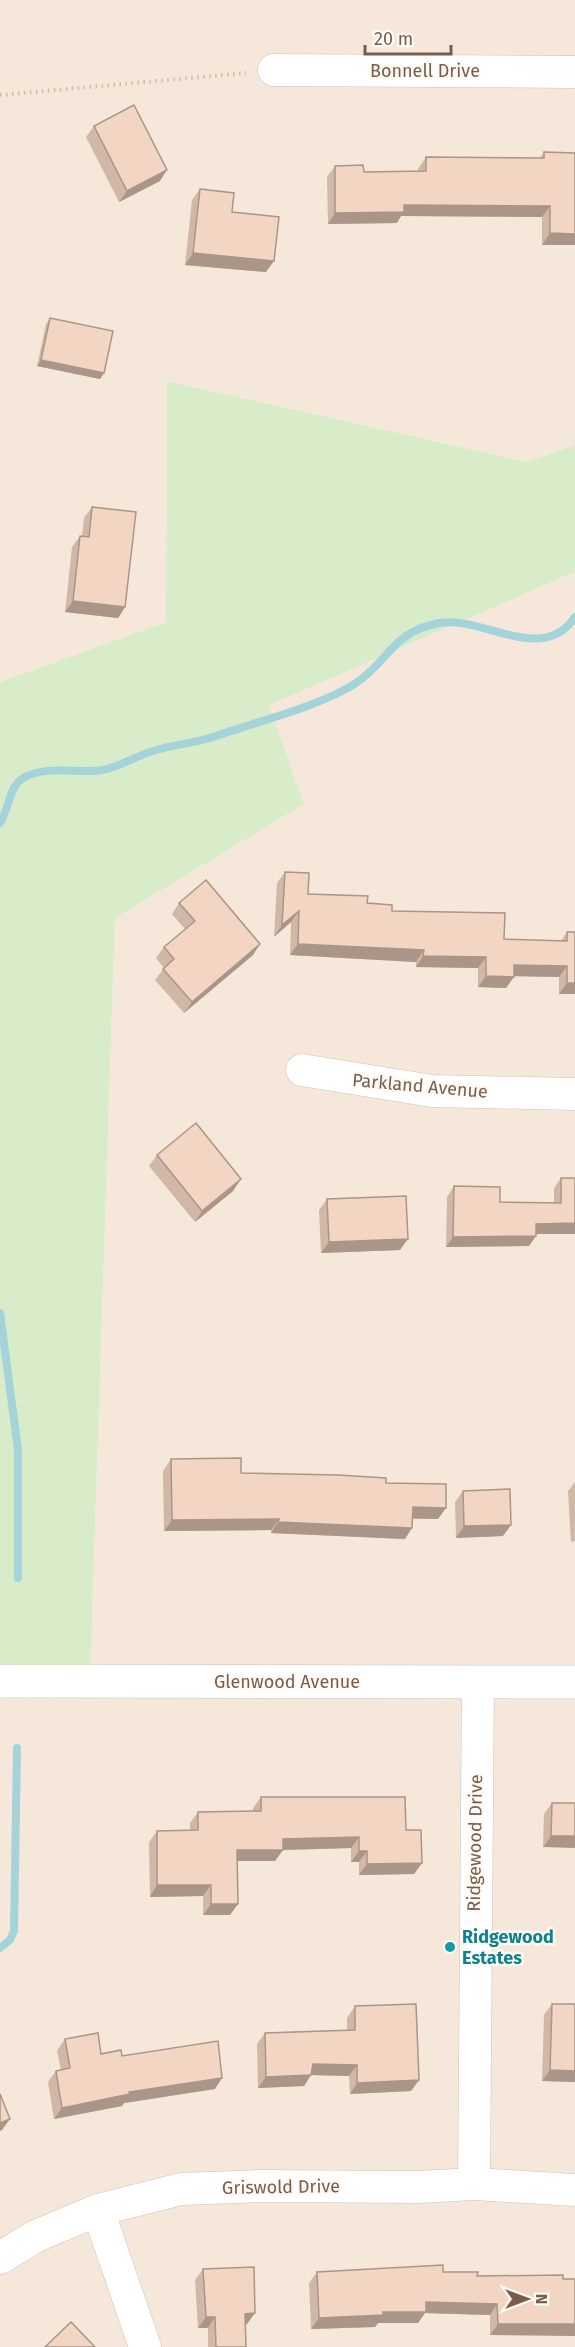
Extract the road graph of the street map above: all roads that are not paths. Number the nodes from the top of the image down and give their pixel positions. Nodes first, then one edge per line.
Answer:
1 (274, 70) road end
2 (575, 72) edge
3 (302, 1070) dead end
4 (575, 1094) edge
5 (0, 1681) edge
6 (478, 1682) junction
7 (575, 1682) edge
8 (474, 2184) junction
9 (575, 2190) edge
10 (98, 2210) junction
11 (0, 2258) edge
12 (145, 2347) edge

1 - 2 street, Bonnell Drive
3 - 4 street, Parkland Avenue
5 - 6 street, Glenwood Avenue
6 - 7 street, Glenwood Avenue
6 - 8 street, Ridgewood Drive
8 - 9 street, Griswold Drive
8 - 10 street, Griswold Drive
10 - 11 street, Griswold Drive
10 - 12 street

